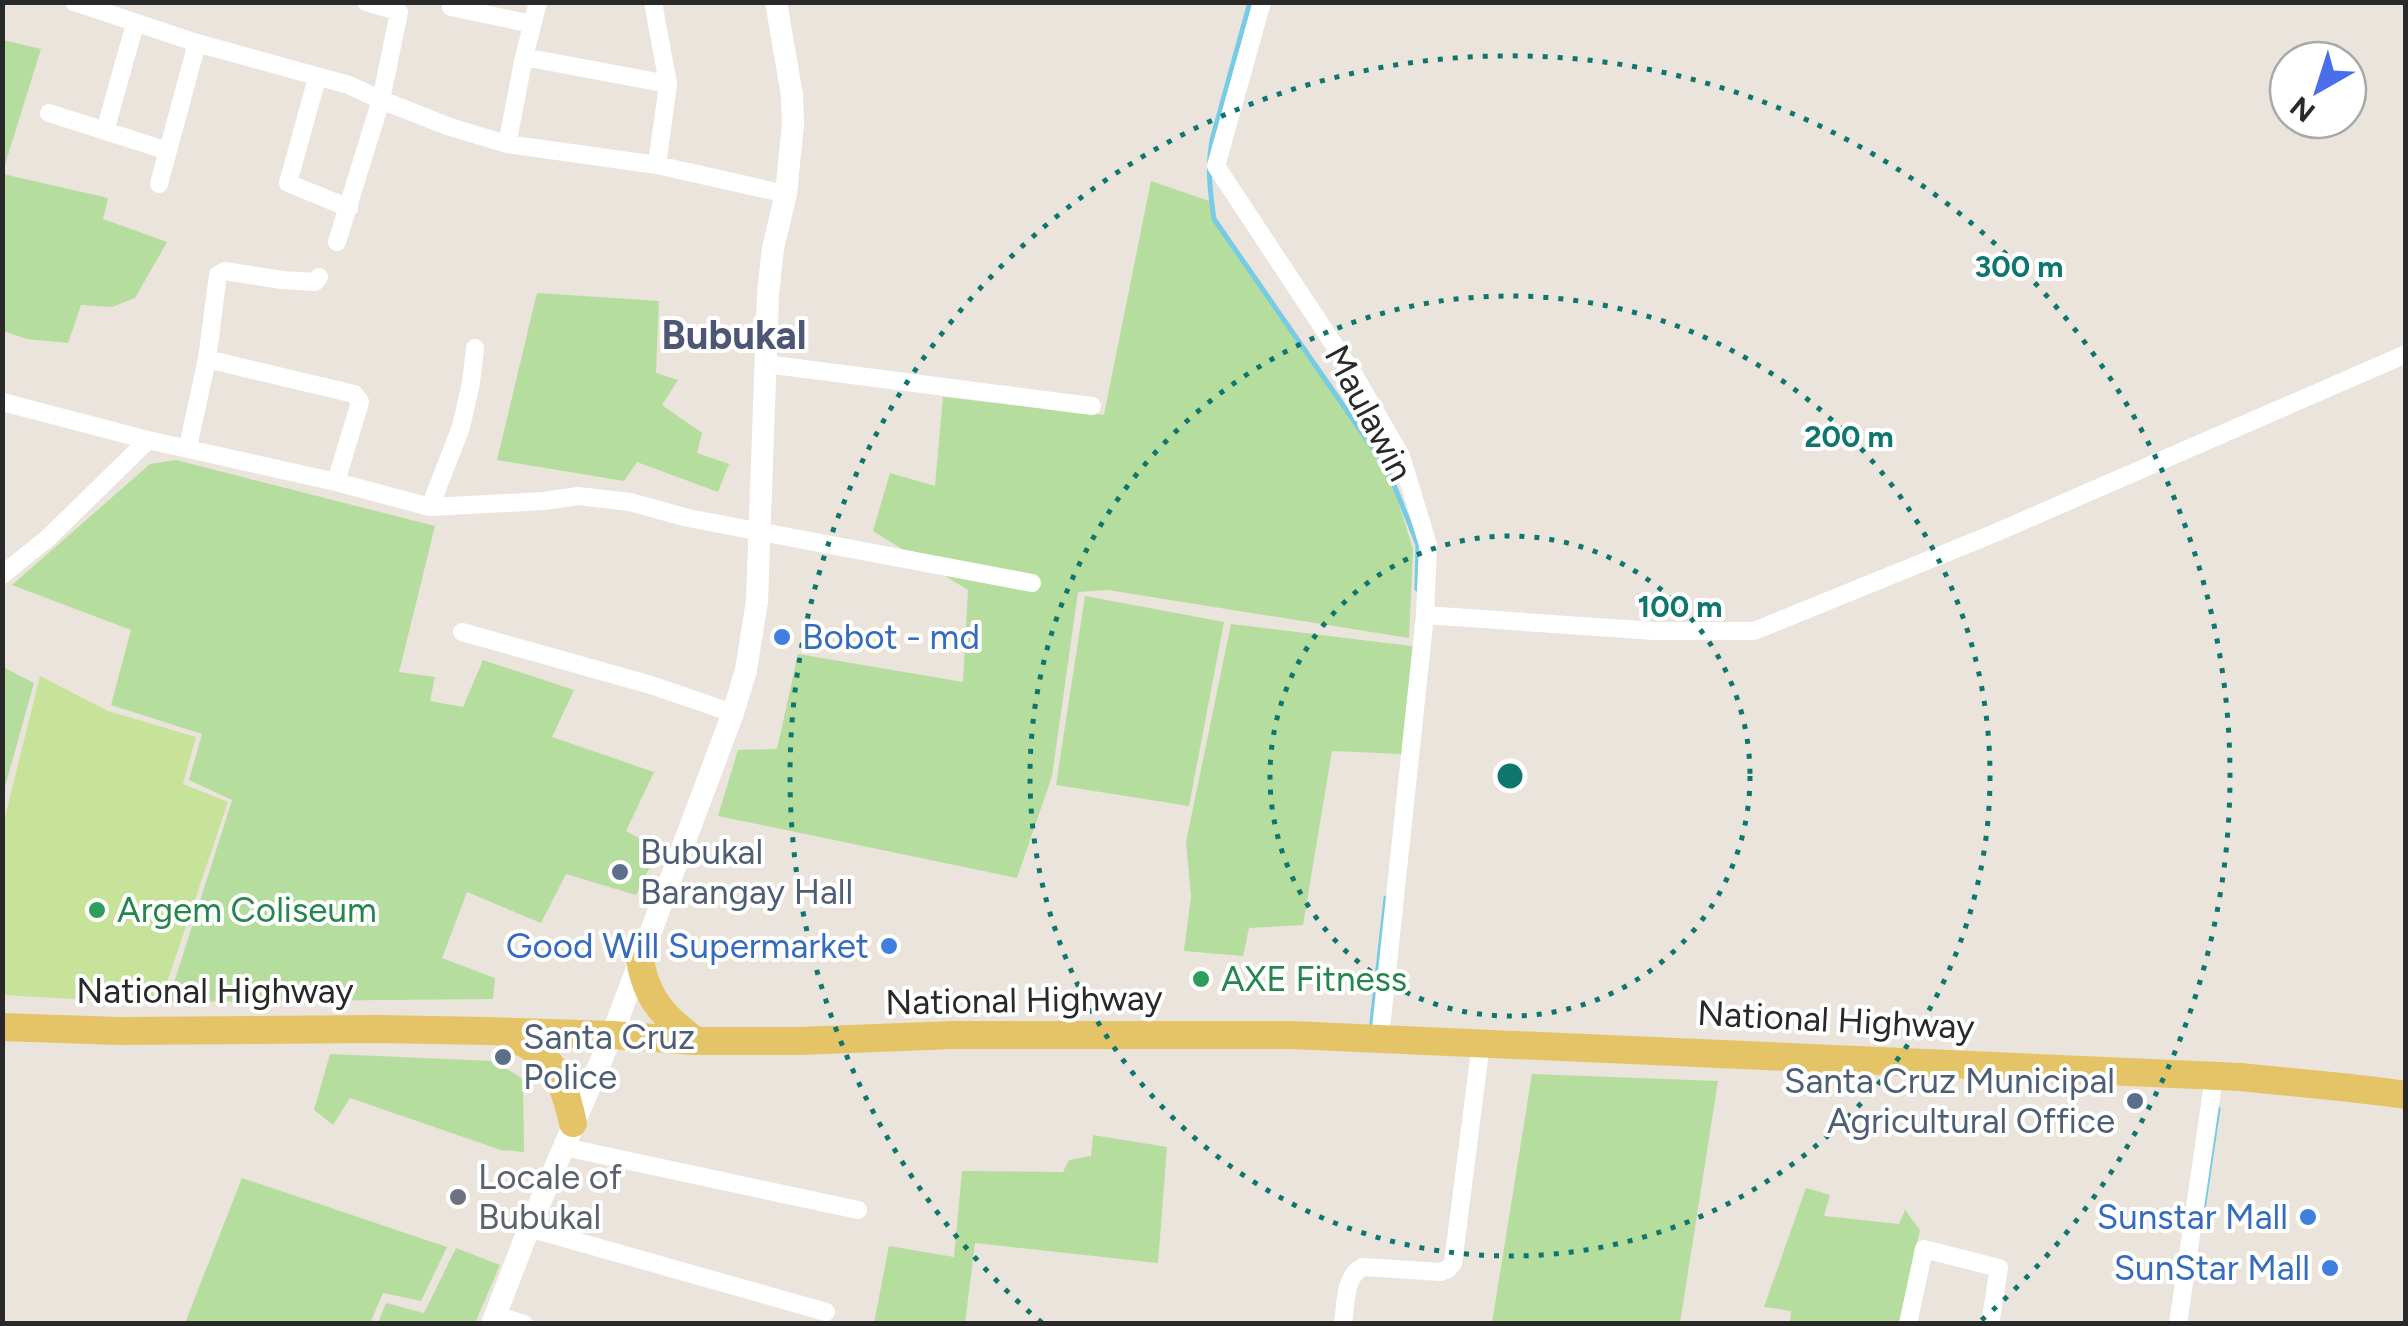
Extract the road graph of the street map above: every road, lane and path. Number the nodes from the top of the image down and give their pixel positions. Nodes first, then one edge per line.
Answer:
1 (74, 2) edge
2 (366, 2) edge
3 (452, 2) edge
4 (538, 2) edge
5 (652, 2) edge
6 (776, 2) edge
7 (1262, 2) edge
8 (93, 6) edge
9 (135, 24) junction
10 (532, 24) junction
11 (197, 43) junction
12 (524, 57) junction
13 (317, 78) junction
14 (668, 84) junction
15 (380, 100) junction
16 (49, 113) dead end
17 (105, 131) junction
18 (507, 144) junction
19 (168, 151) junction
20 (658, 166) junction
21 (159, 184) dead end
22 (786, 194) junction
23 (349, 208) junction
24 (337, 242) dead end
25 (319, 277) dead end
26 (475, 348) dead end
27 (2406, 354) edge
28 (207, 359) junction
29 (766, 364) junction
30 (2, 402) edge
31 (1092, 406) dead end
32 (148, 440) junction
33 (188, 448) junction
34 (336, 482) junction
35 (430, 508) junction
36 (759, 531) junction
37 (2, 574) edge
38 (1032, 583) dead end
39 (1426, 615) junction
40 (462, 632) dead end
41 (733, 712) junction
42 (640, 959) junction
43 (2, 1027) edge
44 (488, 1031) junction
45 (612, 1034) junction
46 (1380, 1038) junction
47 (696, 1041) junction
48 (1481, 1043) junction
49 (2214, 1077) junction
50 (2406, 1095) edge
51 (568, 1135) junction
52 (858, 1210) dead end
53 (529, 1228) junction
54 (826, 1312) dead end
55 (494, 1319) edge
56 (524, 1324) edge
57 (1343, 1324) edge
58 (1908, 1324) edge
59 (1990, 1324) edge
60 (2178, 1324) edge

1 - 8 street
2 - 15 street
3 - 10 street
4 - 10 street
5 - 14 street
6 - 22 main road
7 - 39 street, Maulawin
8 - 9 street
9 - 11 street
9 - 17 street
10 - 12 street
11 - 13 street
11 - 19 street
12 - 14 street
12 - 18 street
13 - 15 street
13 - 23 street
14 - 20 street
15 - 18 street
15 - 23 street
16 - 17 street
17 - 19 street
18 - 20 street
19 - 21 street
20 - 22 street
22 - 29 main road
23 - 24 street
25 - 28 street
26 - 35 street
27 - 39 street
28 - 33 street
28 - 34 street
29 - 31 street
29 - 36 main road
30 - 32 street
32 - 33 street
32 - 37 street
33 - 34 street
34 - 35 street
35 - 36 street
36 - 38 street
36 - 41 main road
39 - 46 street, Maulawin
40 - 41 street
41 - 42 main road
42 - 45 main road
42 - 47 main road
43 - 44 main road, National Highway
44 - 45 main road, National Highway
44 - 51 main road
45 - 47 main road, National Highway
45 - 51 main road
46 - 47 main road, National Highway
46 - 48 main road, National Highway
48 - 49 main road, National Highway
48 - 57 street
49 - 50 main road, National Highway
49 - 60 street
51 - 52 street
51 - 53 main road
53 - 54 street
53 - 55 main road
55 - 56 street
58 - 59 street

